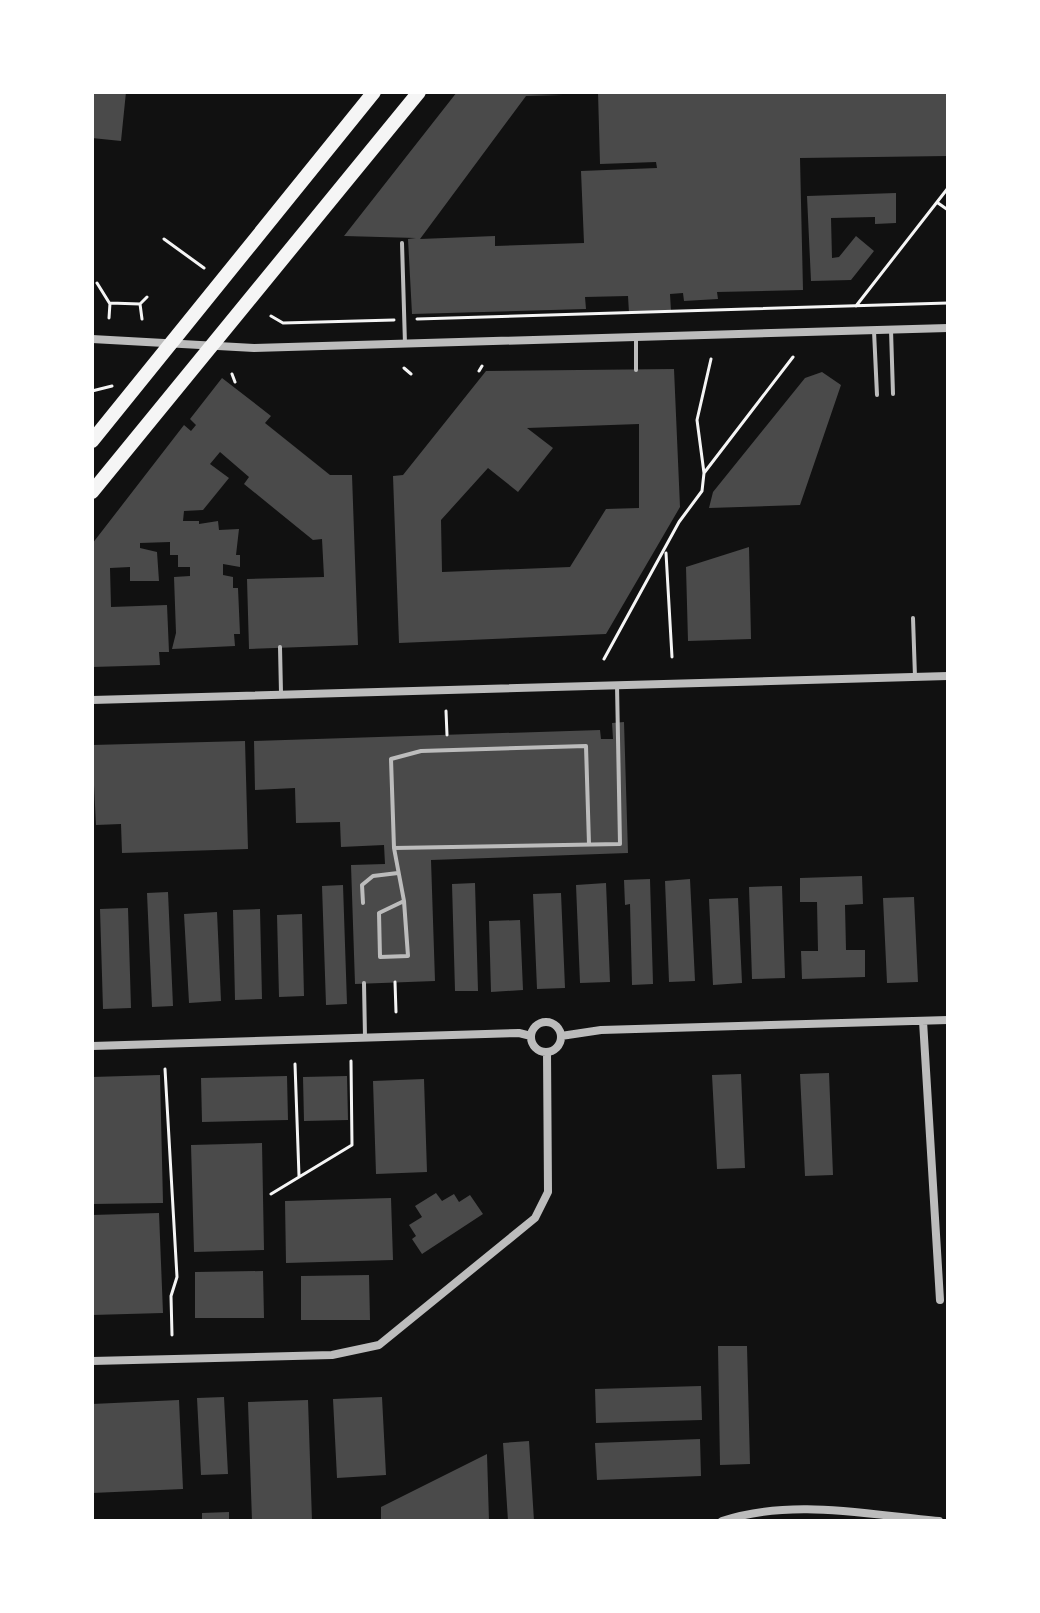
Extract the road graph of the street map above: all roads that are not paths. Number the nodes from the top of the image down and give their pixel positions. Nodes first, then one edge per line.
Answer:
1 (374, 92) edge
2 (419, 92) edge
3 (402, 243) dead end
4 (948, 328) edge
5 (891, 330) junction
6 (874, 331) junction
7 (636, 337) junction
8 (92, 339) edge
9 (405, 344) junction
10 (168, 345) junction
11 (210, 347) junction
12 (636, 370) dead end
13 (893, 394) dead end
14 (877, 395) dead end
15 (92, 441) edge
16 (92, 492) edge
17 (913, 618) dead end
18 (280, 647) dead end
19 (948, 676) edge
20 (915, 677) junction
21 (617, 683) junction
22 (281, 694) junction
23 (92, 700) edge
24 (589, 844) junction
25 (394, 848) junction
26 (398, 873) junction
27 (404, 901) junction
28 (363, 903) dead end
29 (364, 983) dead end
30 (948, 1020) edge
31 (923, 1021) junction
32 (531, 1036) junction
33 (561, 1036) junction
34 (365, 1037) junction
35 (92, 1046) edge
36 (547, 1052) junction
37 (940, 1300) dead end
38 (92, 1361) edge
39 (803, 1509) junction
40 (722, 1521) edge
41 (802, 1521) edge
42 (939, 1521) edge

1 - 10 highway
2 - 11 highway
3 - 9 lane
4 - 5 street
5 - 6 street
5 - 13 lane
6 - 7 street
6 - 14 lane
7 - 9 street
7 - 12 lane
8 - 10 street
9 - 11 street
10 - 11 street
10 - 15 highway
11 - 16 highway
17 - 20 lane
18 - 22 lane
19 - 20 street
20 - 21 street
21 - 22 street
21 - 24 lane
22 - 23 street
24 - 25 lane
24 - 25 lane
25 - 26 lane
26 - 27 lane
26 - 28 lane
27 - 27 lane
29 - 34 lane
30 - 31 street
31 - 33 street
31 - 37 street
32 - 33 street
32 - 34 street
32 - 36 street
33 - 36 street
34 - 35 street
36 - 38 street
39 - 40 street
39 - 41 street
39 - 42 street

